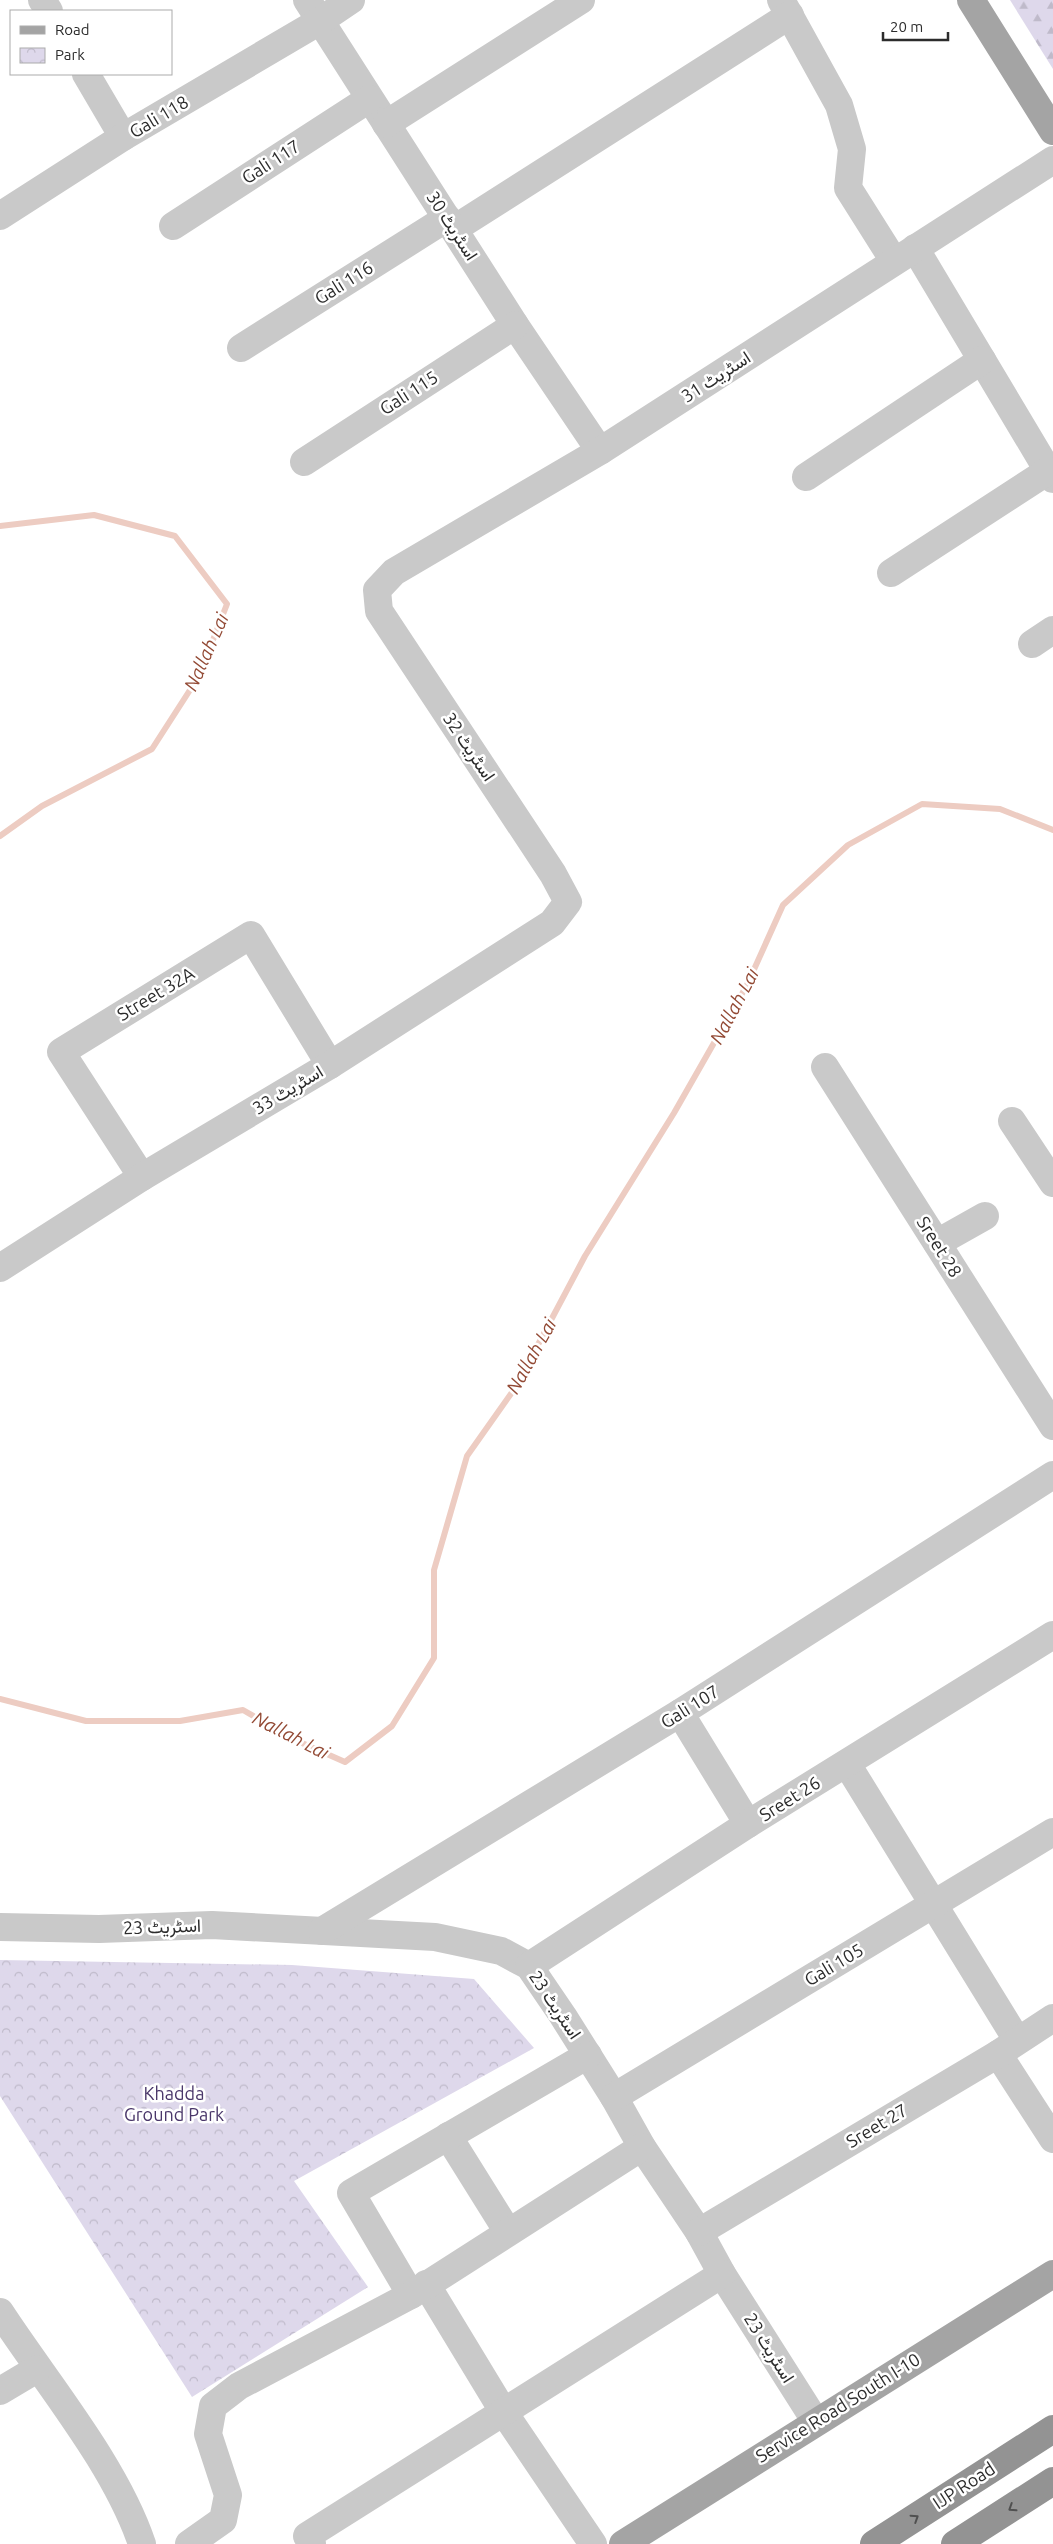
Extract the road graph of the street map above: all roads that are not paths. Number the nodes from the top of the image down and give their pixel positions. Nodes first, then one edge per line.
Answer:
1 (351, 0) edge
2 (580, 0) edge
3 (971, 0) edge
4 (786, 8) edge
5 (313, 11) edge
6 (87, 75) edge
7 (369, 99) junction
8 (386, 124) junction
9 (1053, 131) edge
10 (124, 138) junction
11 (1053, 160) edge
12 (0, 216) edge
13 (451, 224) junction
14 (173, 226) dead end
15 (905, 255) junction
16 (515, 325) junction
17 (241, 348) dead end
18 (982, 360) junction
19 (600, 451) junction
20 (304, 462) dead end
21 (1050, 475) edge
22 (806, 477) dead end
23 (891, 573) dead end
24 (377, 590) joint
25 (568, 902) joint
26 (330, 1065) junction
27 (825, 1067) dead end
28 (1012, 1121) dead end
29 (142, 1177) junction
30 (1053, 1183) edge
31 (985, 1216) dead end
32 (937, 1243) junction
33 (0, 1268) edge
34 (1053, 1426) edge
35 (1053, 1475) edge
36 (1053, 1635) edge
37 (680, 1714) junction
38 (847, 1764) junction
39 (748, 1824) junction
40 (1053, 1832) edge
41 (935, 1904) junction
42 (0, 1926) edge
43 (322, 1931) junction
44 (528, 1966) junction
45 (1053, 2018) edge
46 (1008, 2047) junction
47 (588, 2055) junction
48 (614, 2097) junction
49 (448, 2136) junction
50 (1053, 2139) edge
51 (642, 2147) junction
52 (508, 2232) junction
53 (699, 2232) junction
54 (722, 2274) junction
55 (1053, 2274) edge
56 (419, 2289) junction
57 (0, 2312) edge
58 (37, 2369) junction
59 (0, 2391) edge
60 (503, 2411) junction
61 (816, 2422) junction
62 (1053, 2429) edge
63 (1053, 2482) edge
64 (881, 2542) edge
65 (142, 2544) edge
66 (189, 2544) edge
67 (312, 2544) edge
68 (593, 2544) edge
69 (623, 2544) edge
70 (955, 2544) edge

1 - 5 street, Gali 118
2 - 8 street
3 - 9 main road
4 - 13 street, Gali 116
4 - 15 street
5 - 7 street, اسٹریٹ 30
5 - 10 street, Gali 118
6 - 10 street
7 - 8 street, اسٹریٹ 30
7 - 14 street, Gali 117
8 - 13 street, اسٹریٹ 30
10 - 12 street, Gali 118
11 - 15 street, اسٹریٹ 31
13 - 16 street, اسٹریٹ 30
13 - 17 street, Gali 116
15 - 18 street
15 - 19 street, اسٹریٹ 31
16 - 19 street, اسٹریٹ 30
16 - 20 street, Gali 115
18 - 21 street
18 - 22 street
19 - 24 street, اسٹریٹ 31
21 - 23 street
24 - 25 street, اسٹریٹ 32
25 - 26 street, اسٹریٹ 33
26 - 29 street, اسٹریٹ 33
26 - 29 street, Street 32A
27 - 32 street, Sreet 28
28 - 30 street
29 - 33 street, اسٹریٹ 33
31 - 32 street
32 - 34 street, Sreet 28
35 - 37 street, Gali 107
36 - 38 street, Sreet 26
37 - 39 street
37 - 43 street, Gali 107
38 - 39 street, Sreet 26
38 - 41 street
39 - 44 street, Sreet 26
40 - 41 street, Gali 105
41 - 46 street
41 - 48 street, Gali 105
42 - 43 street, اسٹریٹ 23
43 - 44 street, اسٹریٹ 23
44 - 47 street, اسٹریٹ 23
45 - 46 street, Sreet 27
46 - 50 street
46 - 53 street, Sreet 27
47 - 48 street, اسٹریٹ 23
47 - 49 street
48 - 51 street, اسٹریٹ 23
49 - 52 street
49 - 56 street
51 - 52 street
51 - 53 street, اسٹریٹ 23
52 - 56 street
53 - 54 street, اسٹریٹ 23
54 - 60 street
54 - 61 street, اسٹریٹ 23
55 - 61 main road, Service Road South I-10
56 - 60 street
56 - 66 street
57 - 58 street
58 - 59 street
58 - 65 street
60 - 67 street
60 - 68 street
61 - 69 main road, Service Road South I-10
64 -> 62 highway, IJP Road
63 -> 70 highway

